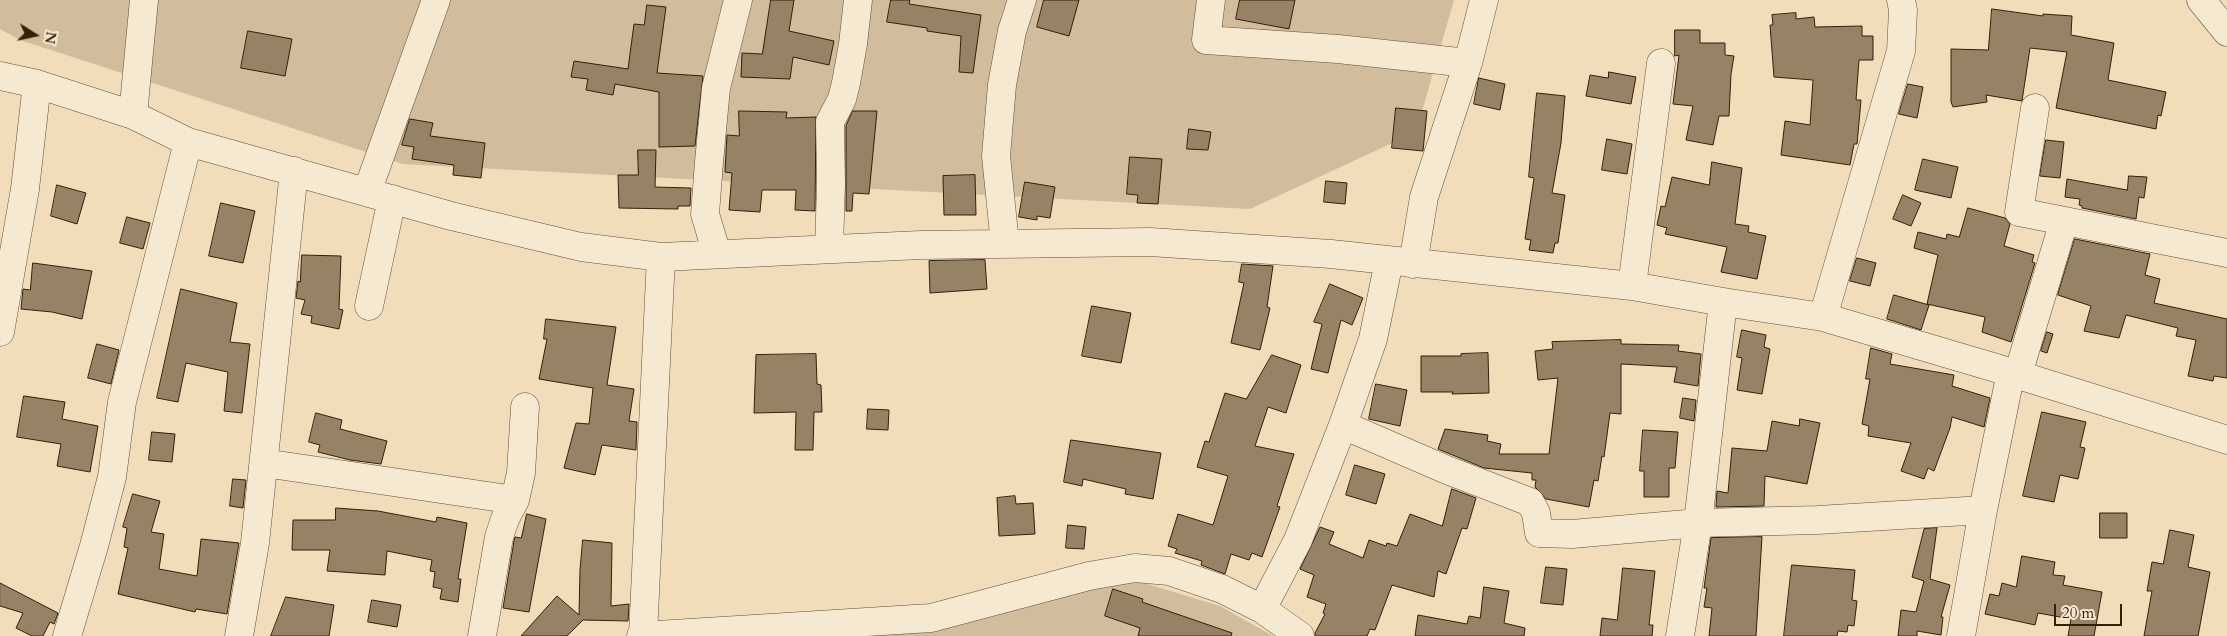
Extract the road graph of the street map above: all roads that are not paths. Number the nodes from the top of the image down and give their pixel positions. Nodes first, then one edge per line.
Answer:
1 (144, 0) edge
2 (436, 0) edge
3 (738, 0) edge
4 (858, 0) edge
5 (1022, 0) edge
6 (1211, 0) edge
7 (1484, 0) edge
8 (1901, 0) edge
9 (2201, 0) edge
10 (2227, 32) edge
11 (1468, 63) junction
12 (1661, 63) dead end
13 (0, 76) edge
14 (37, 84) junction
15 (2035, 108) dead end
16 (133, 115) junction
17 (188, 142) junction
18 (294, 171) junction
19 (380, 195) junction
20 (2064, 221) junction
21 (1005, 244) junction
22 (829, 249) junction
23 (2227, 253) edge
24 (717, 254) junction
25 (661, 257) junction
26 (1401, 262) junction
27 (1632, 286) junction
28 (1723, 302) junction
29 (369, 306) dead end
30 (1823, 317) junction
31 (0, 332) edge
32 (2014, 373) junction
33 (525, 407) dead end
34 (1343, 424) junction
35 (2227, 440) edge
36 (264, 463) junction
37 (515, 500) junction
38 (1983, 510) junction
39 (1698, 523) junction
40 (1262, 609) junction
41 (642, 635) edge
42 (67, 636) edge
43 (239, 636) edge
44 (482, 636) edge
45 (1300, 636) edge
46 (1680, 636) edge
47 (1962, 636) edge

1 - 16 street
2 - 19 street
3 - 24 street
4 - 22 street
5 - 21 street
6 - 11 street
7 - 11 street
8 - 30 street
9 - 10 street
11 - 26 street
12 - 27 street
13 - 14 street
14 - 16 street
14 - 31 street
15 - 20 street
16 - 17 street
17 - 18 street
17 - 42 street
18 - 19 street
18 - 36 street
19 - 25 street
19 - 29 street
20 - 23 street
20 - 32 street
21 - 22 street
21 - 26 street
22 - 24 street
24 - 25 street
25 - 41 street
26 - 27 street
26 - 34 street
27 - 28 street
28 - 30 street
28 - 39 street
30 - 32 street
32 - 35 street
32 - 38 street
33 - 37 street
34 - 39 street
34 - 40 street
36 - 37 street
36 - 43 street
37 - 44 street
38 - 39 street
38 - 47 street
39 - 46 street
40 - 41 street
40 - 45 street

